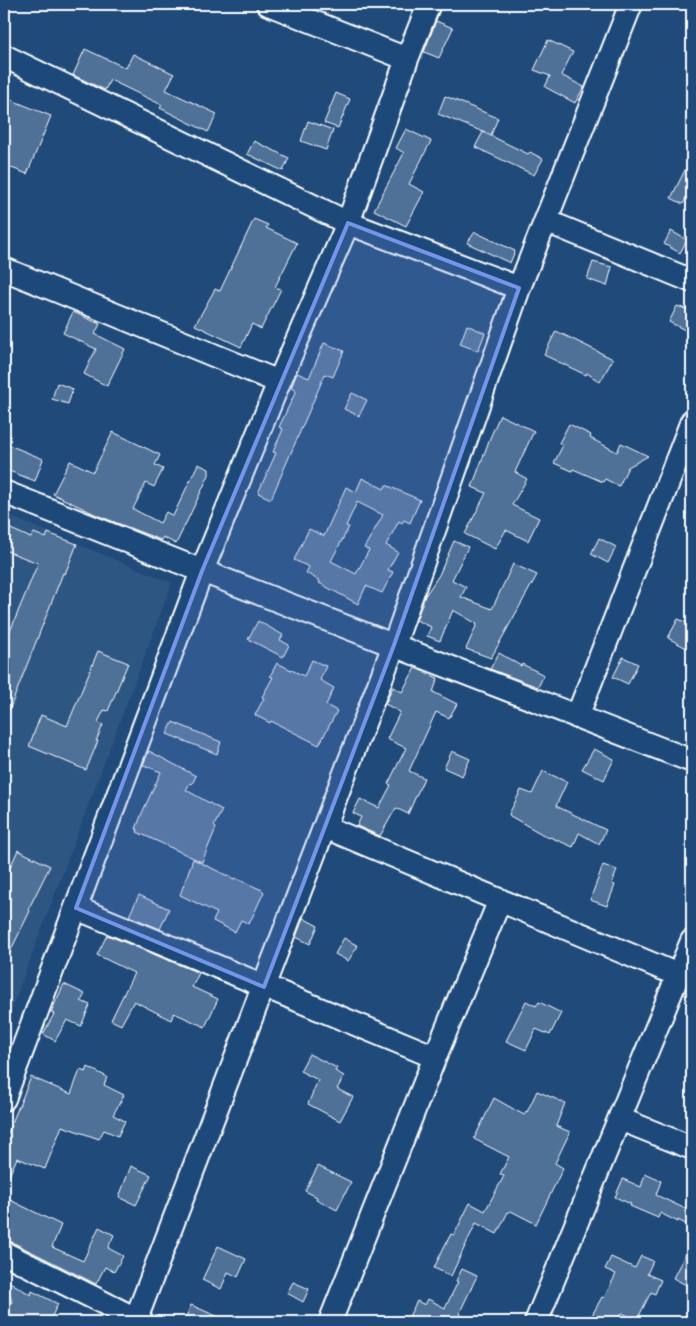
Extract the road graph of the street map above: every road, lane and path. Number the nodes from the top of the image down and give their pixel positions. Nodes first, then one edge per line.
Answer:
1 (268, 4) edge
2 (429, 4) edge
3 (631, 4) edge
4 (4, 56) edge
5 (407, 59) junction
6 (546, 221) junction
7 (348, 223) junction
8 (4, 269) edge
9 (692, 281) edge
10 (519, 288) junction
11 (278, 382) junction
12 (692, 421) edge
13 (4, 492) edge
14 (202, 571) junction
15 (394, 645) junction
16 (577, 716) junction
17 (692, 761) edge
18 (324, 827) junction
19 (500, 900) junction
20 (76, 908) junction
21 (692, 941) edge
22 (678, 975) junction
23 (264, 987) junction
24 (435, 1057) junction
25 (4, 1099) edge
26 (620, 1119) junction
27 (692, 1148) edge
28 (4, 1253) edge
29 (139, 1321) edge
30 (330, 1322) edge
31 (536, 1322) edge

1 - 5 street
2 - 5 street
3 - 6 street
4 - 7 street
5 - 7 street
6 - 9 street
6 - 10 street
7 - 10 street
7 - 11 street
8 - 11 street
10 - 15 street
11 - 14 street
12 - 16 street
13 - 14 street
14 - 15 street
14 - 20 street
15 - 16 street
15 - 18 street
16 - 17 street
18 - 19 street
18 - 23 street
19 - 22 street
19 - 24 street
20 - 23 street
20 - 25 street
21 - 22 street
22 - 26 street
23 - 24 street
23 - 29 street
24 - 30 street
26 - 27 street
26 - 31 street
28 - 29 street

